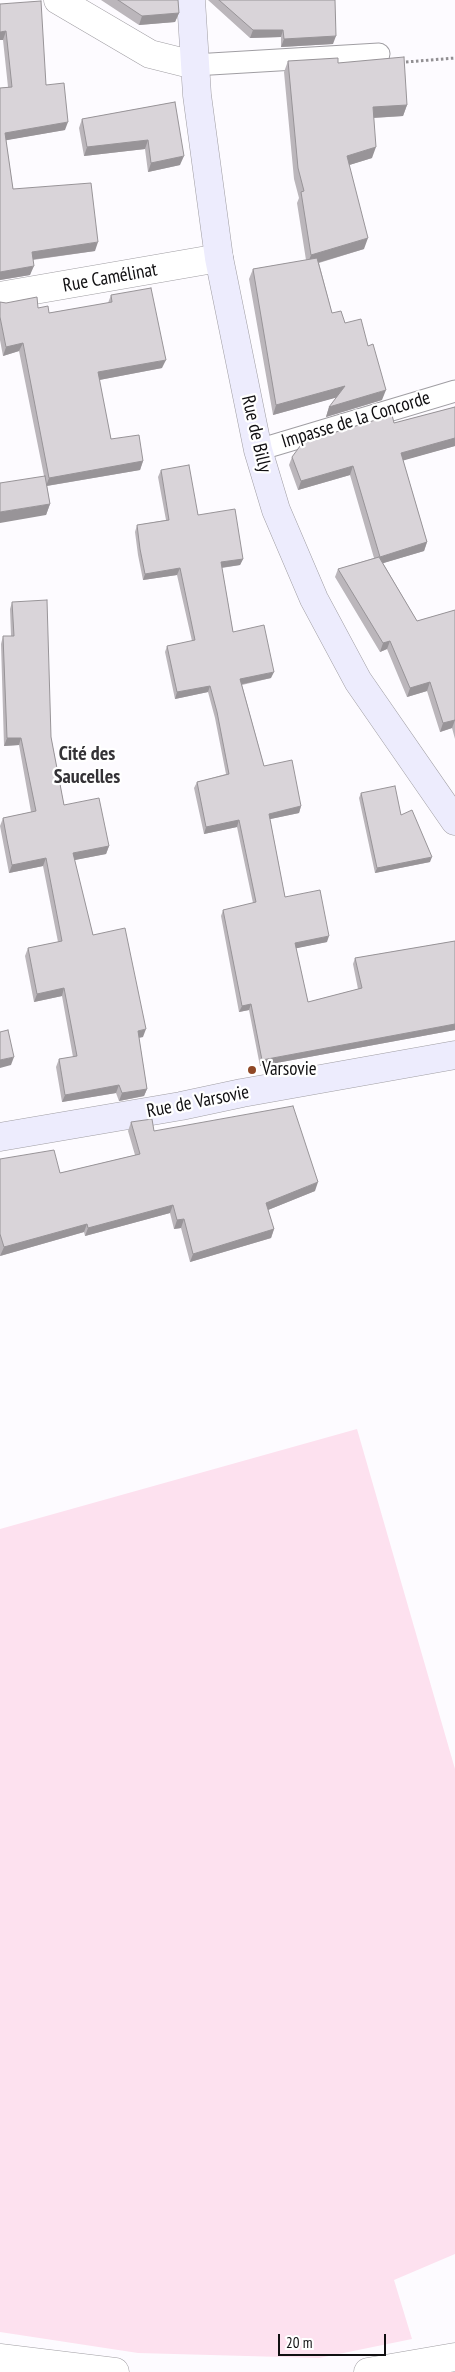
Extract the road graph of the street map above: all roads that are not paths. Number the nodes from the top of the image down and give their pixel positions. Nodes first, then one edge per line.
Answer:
1 (58, 0) edge
2 (191, 0) edge
3 (379, 54) road end
4 (194, 66) junction
5 (219, 258) junction
6 (0, 296) edge
7 (455, 391) edge
8 (258, 450) junction
9 (455, 821) edge
10 (455, 1055) edge
11 (0, 1137) edge
12 (455, 2357) edge
13 (0, 2358) edge
14 (115, 2372) edge
15 (368, 2372) edge

1 - 4 street
2 - 4 street, Rue de Billy
3 - 4 lane
4 - 5 street, Rue de Billy
5 - 6 street, Rue Camélinat
5 - 8 street, Rue de Billy
7 - 8 lane, Impasse de la Concorde
8 - 9 street, Rue de Billy
10 - 11 street, Rue de Varsovie
12 - 15 street
13 - 14 street

